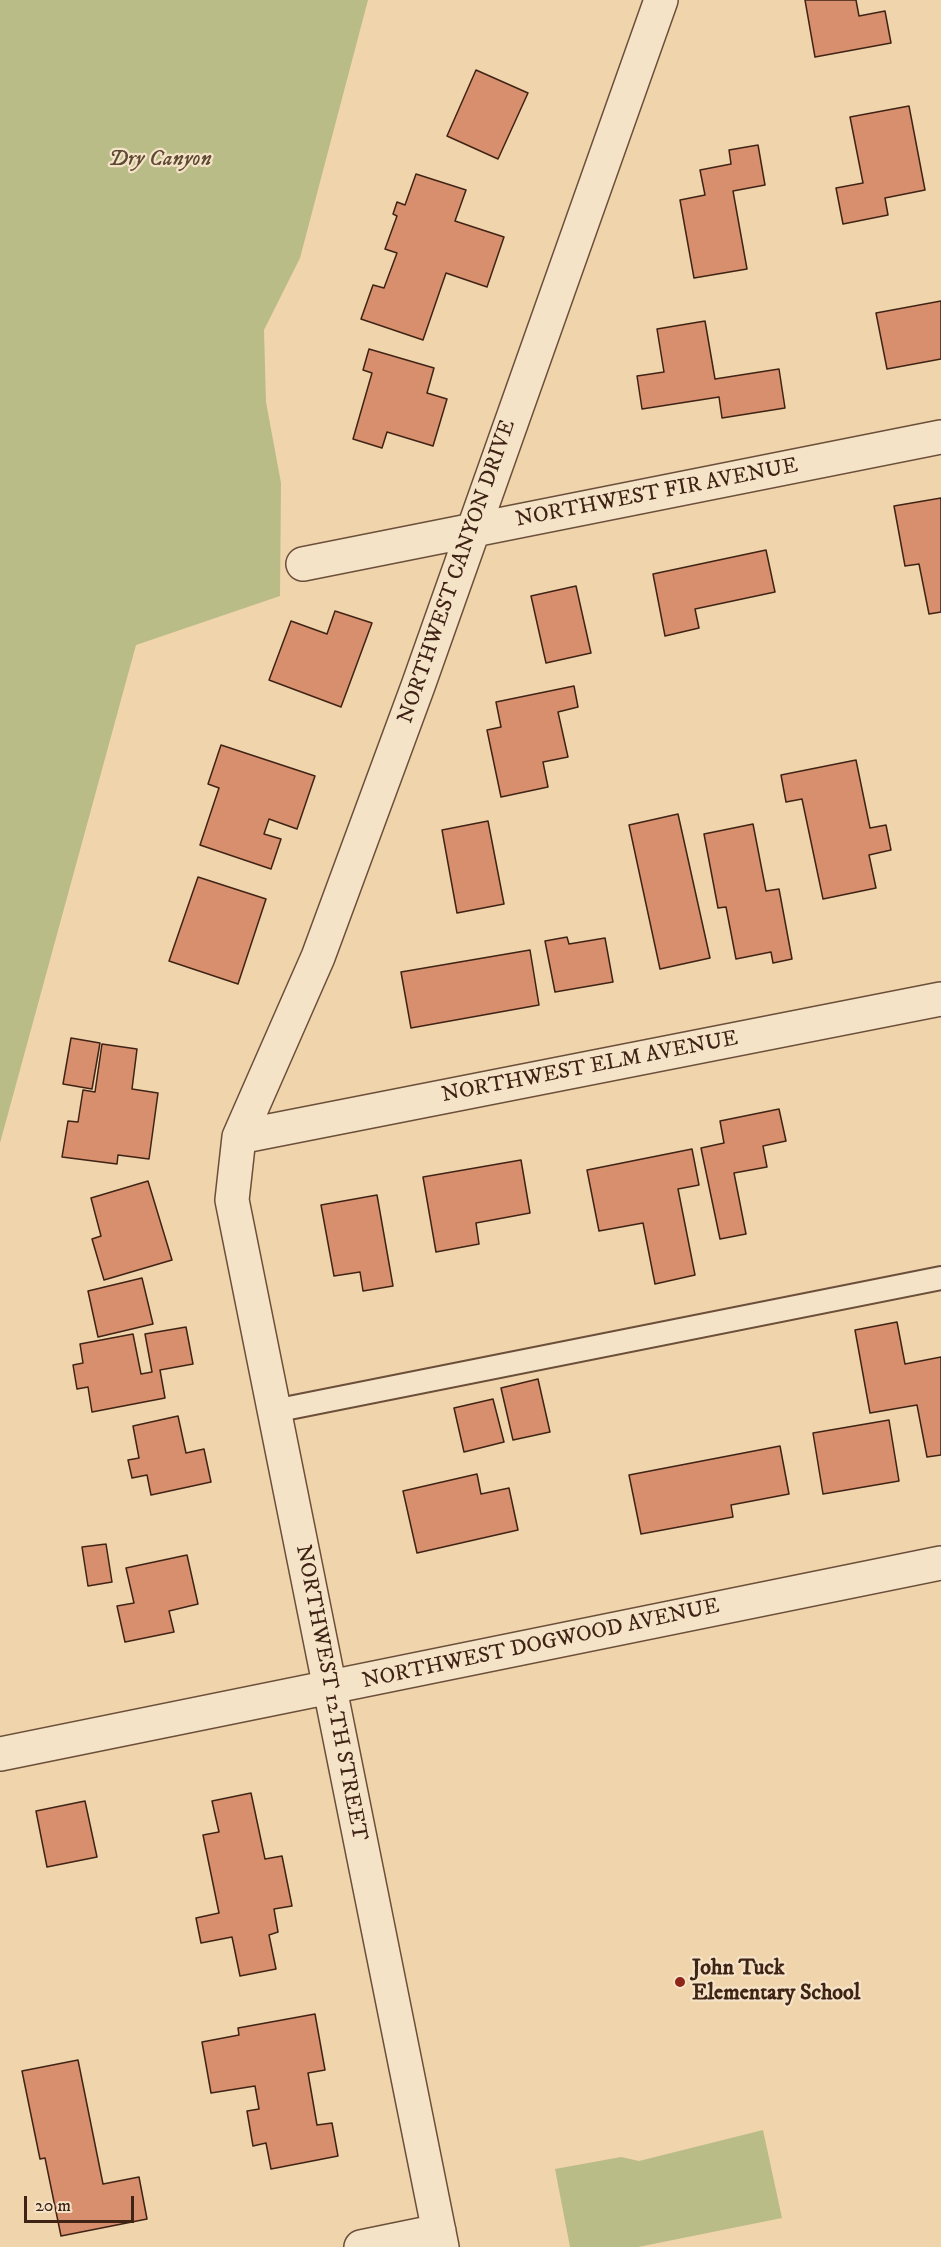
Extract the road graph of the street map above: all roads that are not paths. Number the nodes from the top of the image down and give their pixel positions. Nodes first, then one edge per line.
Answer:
1 (661, 0) edge
2 (941, 437) edge
3 (472, 530) junction
4 (303, 564) dead end
5 (941, 999) edge
6 (239, 1137) junction
7 (941, 1278) edge
8 (274, 1411) junction
9 (941, 1563) edge
10 (329, 1689) junction
11 (0, 1754) edge
12 (441, 2239) edge
13 (361, 2247) edge

1 - 3 street, NORTHWEST CANYON DRIVE
2 - 3 street, NORTHWEST FIR AVENUE
3 - 4 street, NORTHWEST FIR AVENUE
3 - 6 street, NORTHWEST CANYON DRIVE
5 - 6 street, NORTHWEST ELM AVENUE
6 - 8 street, NORTHWEST 12TH STREET
7 - 8 lane
8 - 10 street, NORTHWEST 12TH STREET
9 - 10 street, NORTHWEST DOGWOOD AVENUE
10 - 11 street, NORTHWEST DOGWOOD AVENUE
10 - 12 street, NORTHWEST 12TH STREET
12 - 13 street

